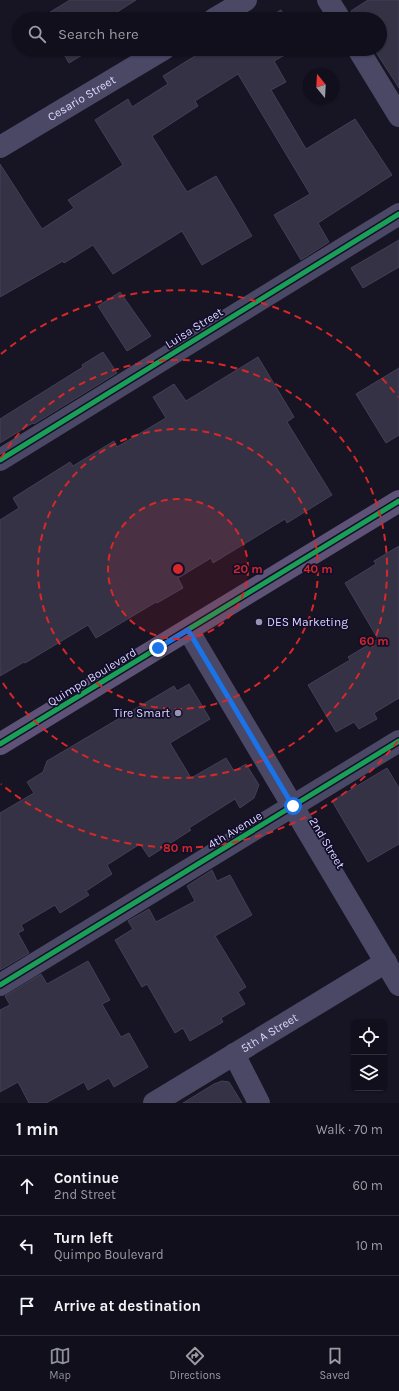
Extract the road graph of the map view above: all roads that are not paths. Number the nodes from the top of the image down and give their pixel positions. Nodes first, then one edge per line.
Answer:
1 (246, 0) edge
2 (328, 0) edge
3 (226, 12) edge
4 (336, 12) edge
5 (152, 56) edge
6 (362, 56) edge
7 (399, 116) edge
8 (0, 147) edge
9 (399, 214) edge
10 (0, 460) edge
11 (399, 501) edge
12 (188, 630) junction
13 (399, 741) edge
14 (0, 744) edge
15 (293, 806) junction
16 (386, 962) junction
17 (0, 985) edge
18 (399, 985) edge
19 (234, 1054) junction
20 (154, 1103) edge
21 (259, 1103) edge

1 - 3 street
2 - 4 street
5 - 8 street, Cesario Street
6 - 7 street
9 - 10 street, Luisa Street
11 - 12 main road, Quimpo Boulevard
12 - 14 main road, Quimpo Boulevard
12 - 15 street, 2nd Street
13 - 15 street, 4th Avenue
15 - 16 street, 2nd Street
15 - 17 street, 4th Avenue
16 - 18 street, 2nd Street
16 - 19 street, 5th A Street
19 - 20 street, 5th A Street
19 - 21 street

